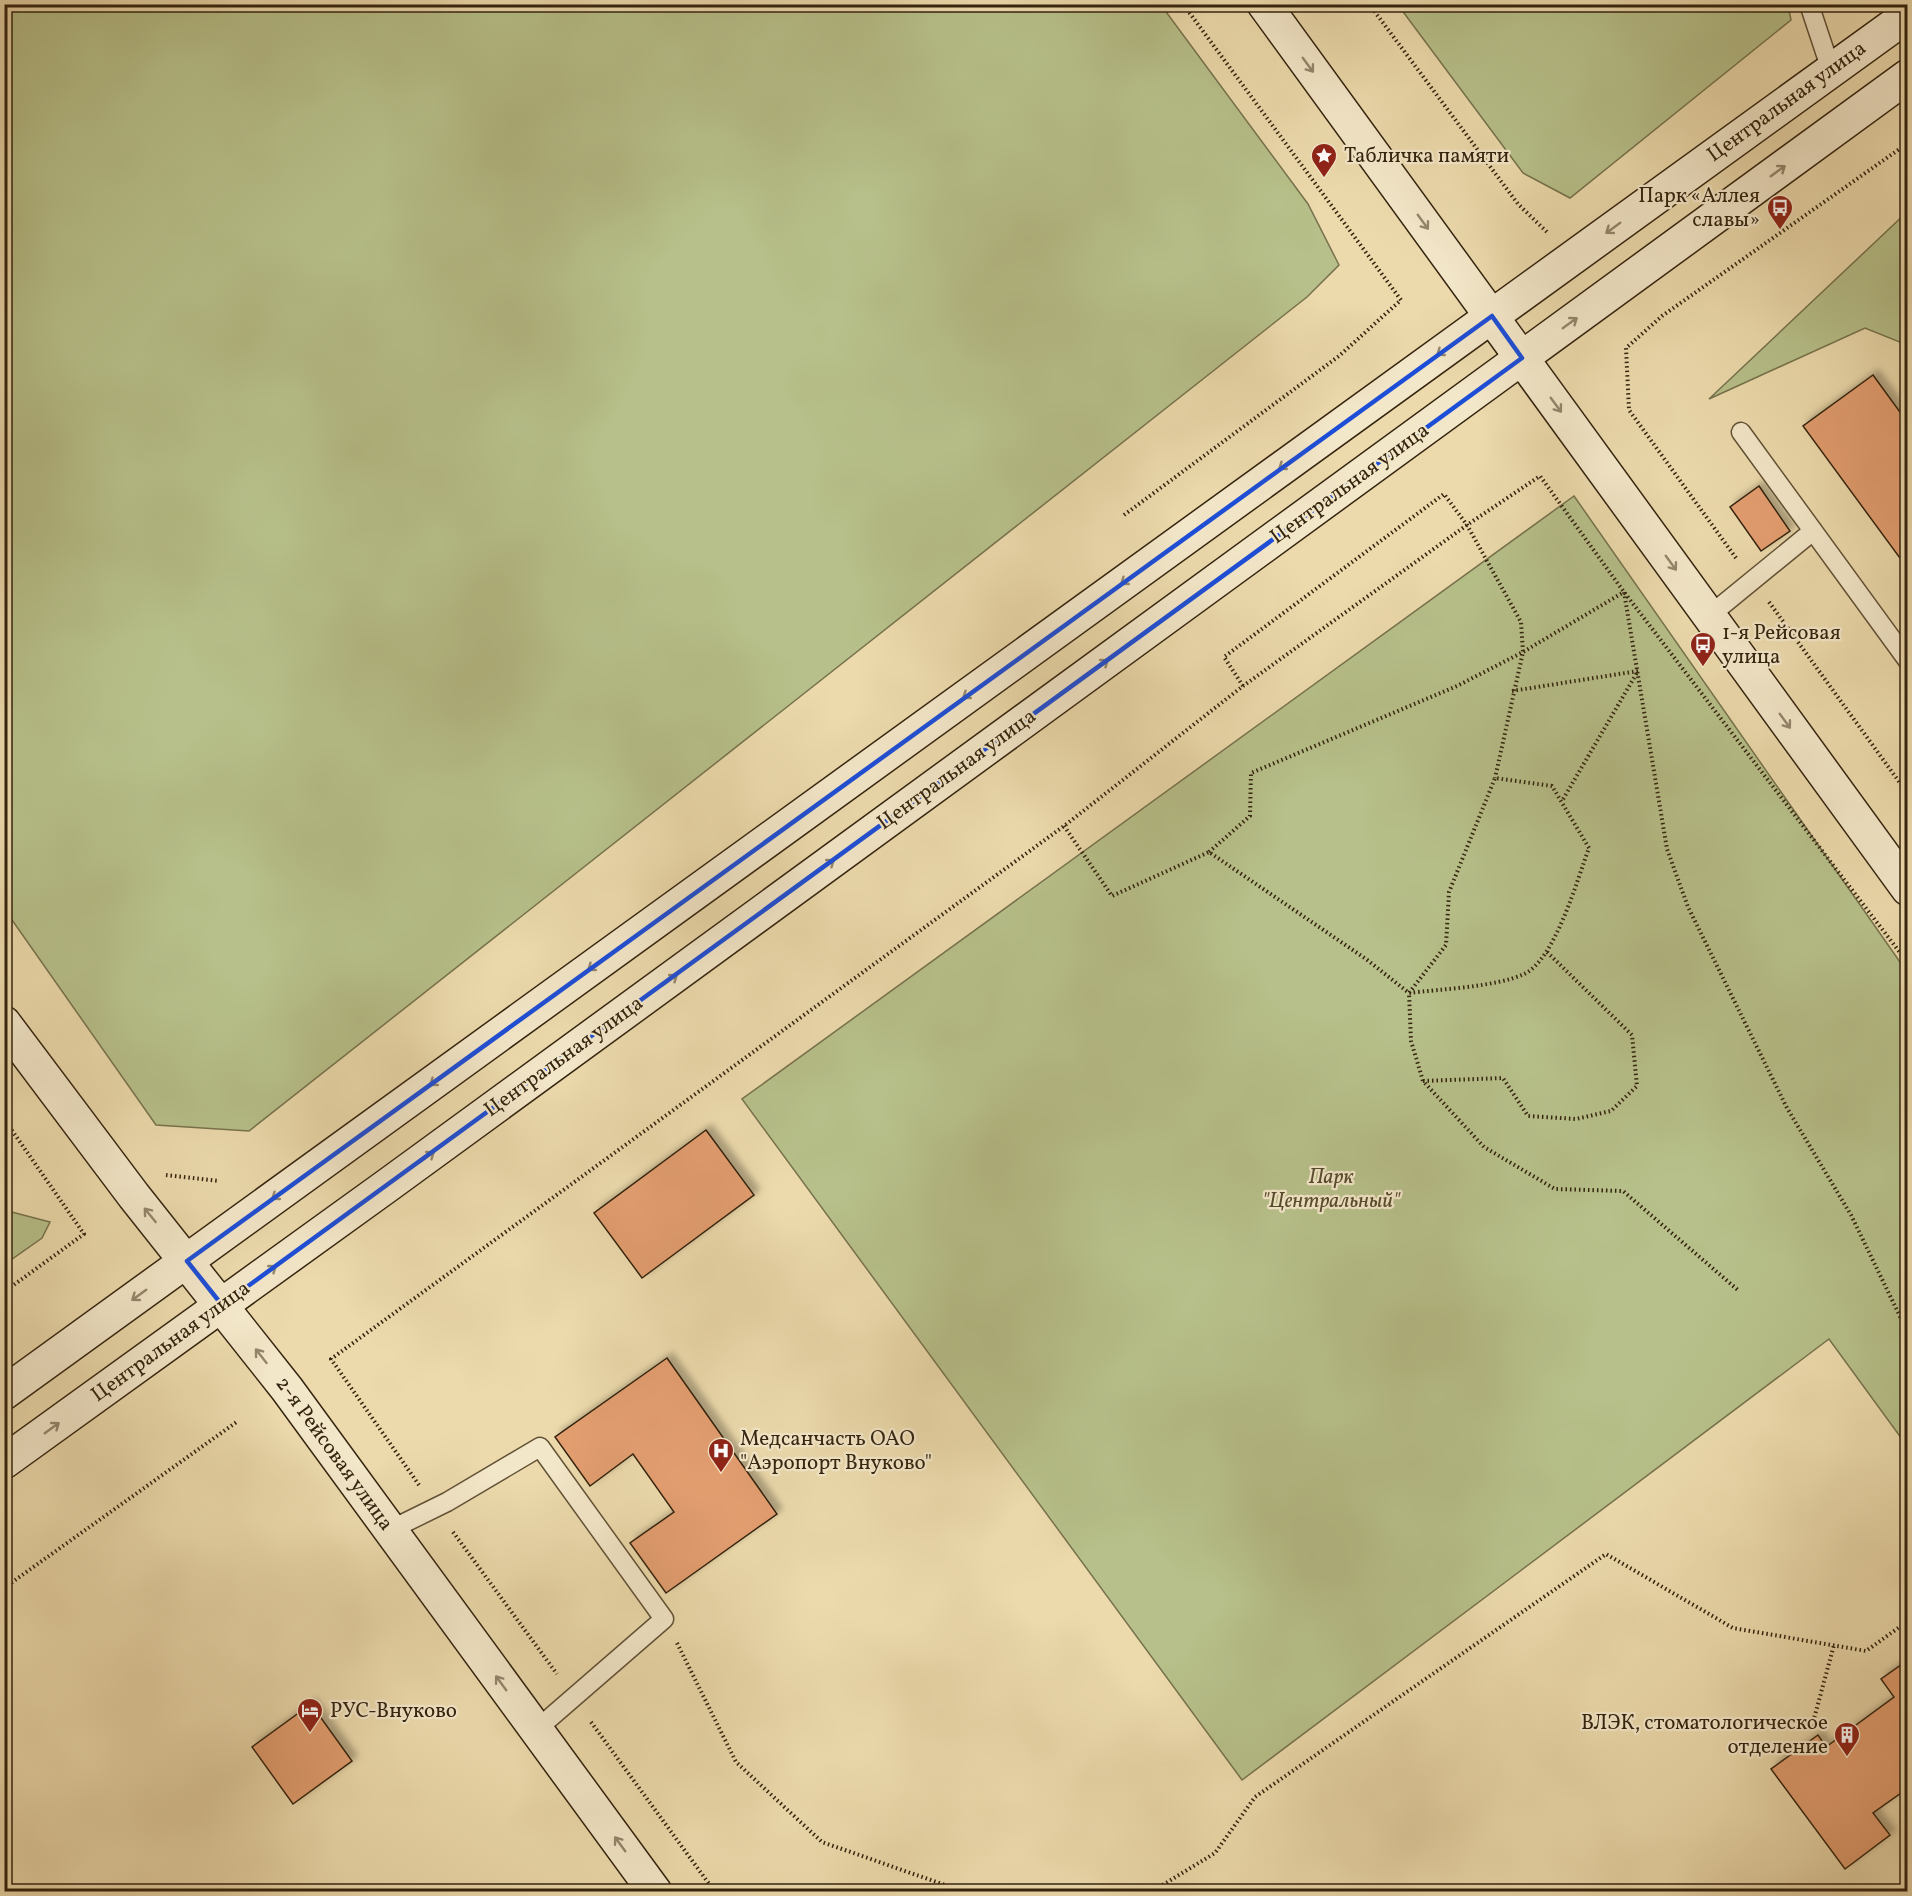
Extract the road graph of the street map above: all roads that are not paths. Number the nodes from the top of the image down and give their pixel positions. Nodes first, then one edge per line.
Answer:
1 (1264, 4) edge
2 (1809, 4) edge
3 (1908, 15) edge
4 (1831, 70) junction
5 (1908, 76) edge
6 (1492, 316) junction
7 (1522, 358) junction
8 (1741, 432) dead end
9 (1813, 531) junction
10 (1709, 616) junction
11 (1908, 661) edge
12 (1908, 889) edge
13 (10, 1038) edge
14 (187, 1261) junction
15 (222, 1305) junction
16 (4, 1393) edge
17 (4, 1462) edge
18 (390, 1530) junction
19 (536, 1730) junction
20 (655, 1892) edge

1 -> 6 main road
2 - 4 lane
3 - 4 main road, Центральная улица
4 -> 6 main road, Центральная улица
7 -> 5 main road, Центральная улица
6 - 7 main road
6 -> 14 main road, Центральная улица
7 -> 10 main road
15 -> 7 main road, Центральная улица
8 - 9 lane
9 - 10 lane
9 - 11 lane
10 -> 12 main road
14 -> 13 main road, 2-я Рейсовая улица
14 - 15 main road, 2-я Рейсовая улица
14 -> 16 main road, Центральная улица
17 -> 15 main road, Центральная улица
18 -> 15 main road, 2-я Рейсовая улица
19 -> 18 main road, 2-я Рейсовая улица
18 - 19 lane
20 -> 19 main road, 2-я Рейсовая улица

